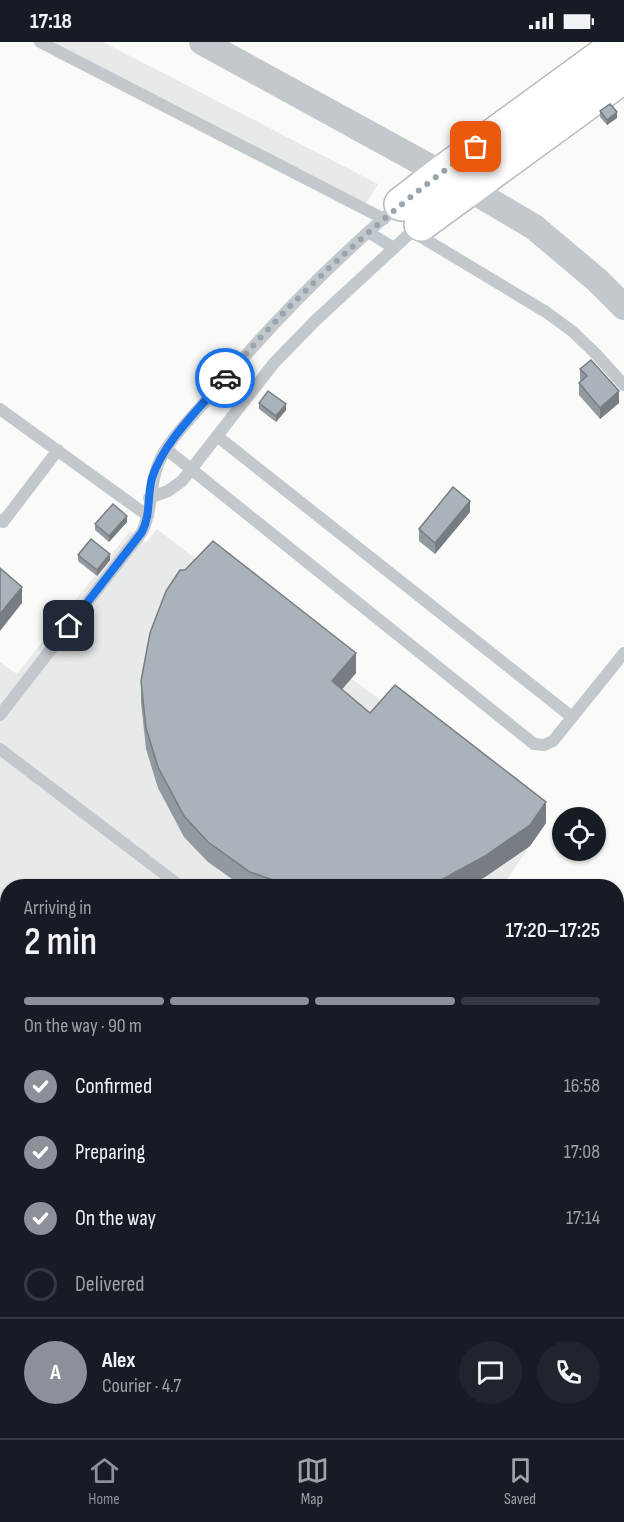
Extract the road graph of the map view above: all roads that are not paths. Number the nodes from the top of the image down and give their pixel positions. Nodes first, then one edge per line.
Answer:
1 (40, 42) edge
2 (202, 42) edge
3 (621, 42) edge
4 (624, 76) edge
5 (454, 181) junction
6 (404, 219) junction
7 (368, 232) junction
8 (394, 248) junction
9 (624, 307) edge
10 (624, 385) edge
11 (0, 409) edge
12 (217, 436) junction
13 (166, 449) junction
14 (58, 450) junction
15 (191, 469) junction
16 (149, 498) junction
17 (148, 516) junction
18 (0, 520) edge
19 (624, 653) edge
20 (0, 715) edge
21 (572, 717) junction
22 (0, 749) edge
23 (171, 879) edge

1 - 6 lane
2 - 5 street
3 - 5 main road
4 - 5 main road
5 - 6 main road
5 - 9 street
6 - 7 lane
6 - 8 lane
6 - 10 lane
7 - 8 lane
7 - 13 lane
8 - 12 lane
11 - 14 lane
12 - 15 lane
12 - 21 lane
13 - 15 lane
13 - 16 lane
14 - 17 lane
14 - 18 lane
15 - 16 lane
15 - 21 lane
16 - 17 lane
17 - 20 lane
19 - 21 lane
22 - 23 lane

